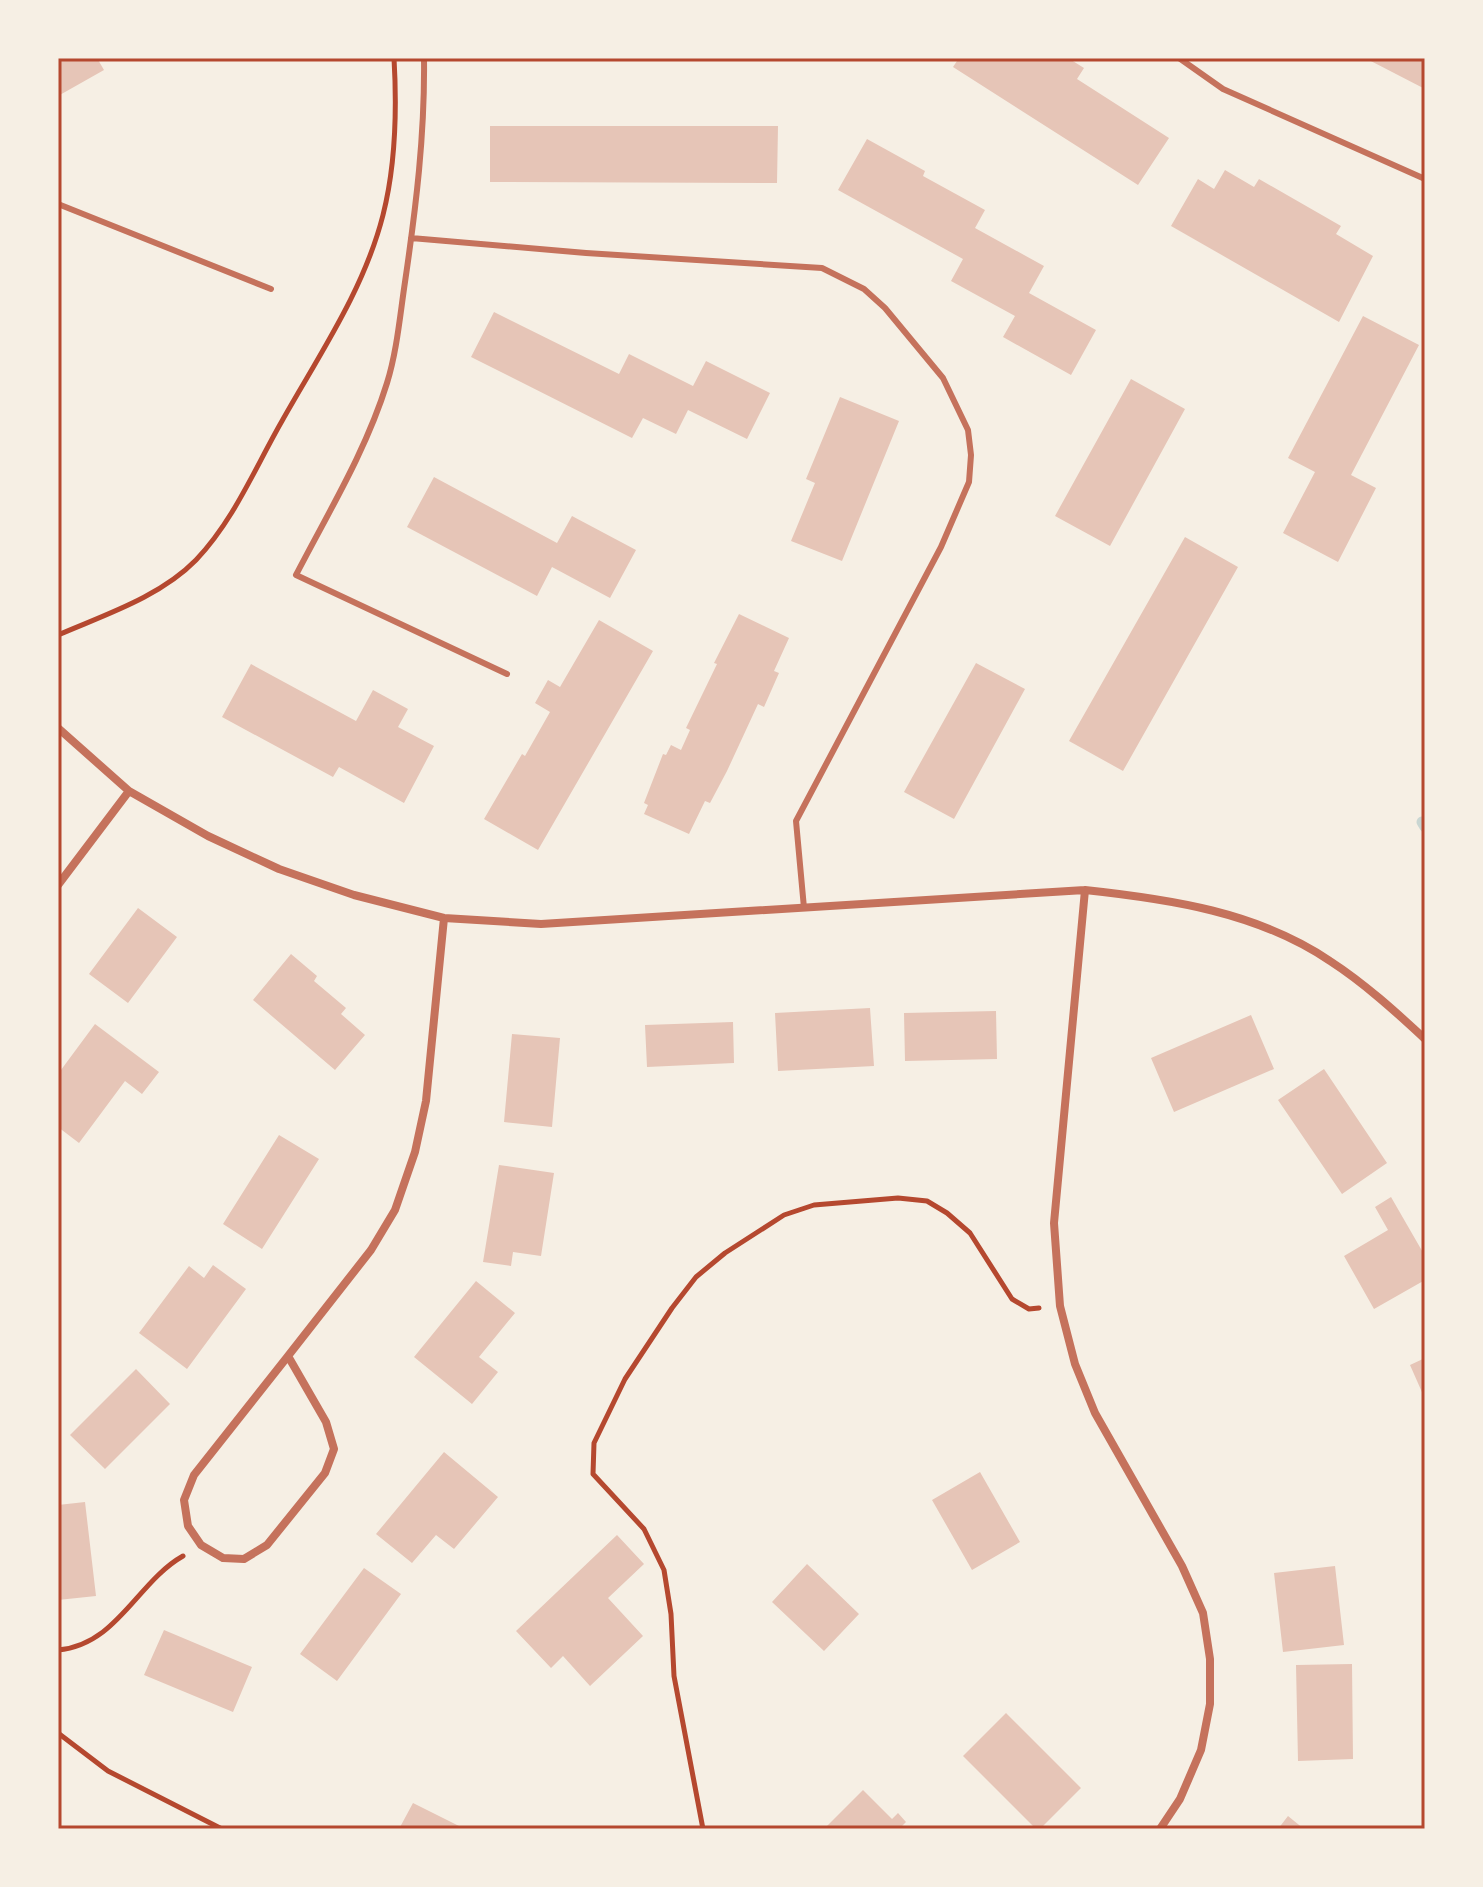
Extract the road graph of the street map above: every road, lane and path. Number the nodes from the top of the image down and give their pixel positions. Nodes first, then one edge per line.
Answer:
1 (394, 58) edge
2 (424, 58) edge
3 (1179, 58) edge
4 (1425, 179) edge
5 (58, 204) edge
6 (411, 238) junction
7 (271, 289) dead end
8 (58, 635) edge
9 (507, 674) dead end
10 (58, 728) edge
11 (129, 791) junction
12 (58, 885) edge
13 (1085, 890) junction
14 (804, 909) junction
15 (444, 918) junction
16 (1425, 1039) edge
17 (1060, 1306) junction
18 (288, 1356) junction
19 (201, 1545) junction
20 (58, 1650) edge
21 (58, 1733) edge
22 (222, 1829) edge
23 (703, 1829) edge
24 (1160, 1829) edge

1 - 8 path
2 - 6 lane
3 - 4 lane
5 - 7 lane
6 - 9 lane
6 - 14 lane
10 - 11 street
11 - 12 street
11 - 15 street
13 - 14 street
13 - 16 street
13 - 17 street
14 - 15 street
15 - 18 street
17 - 23 path
17 - 24 street
18 - 19 street
18 - 19 street
19 - 20 path
21 - 22 path

